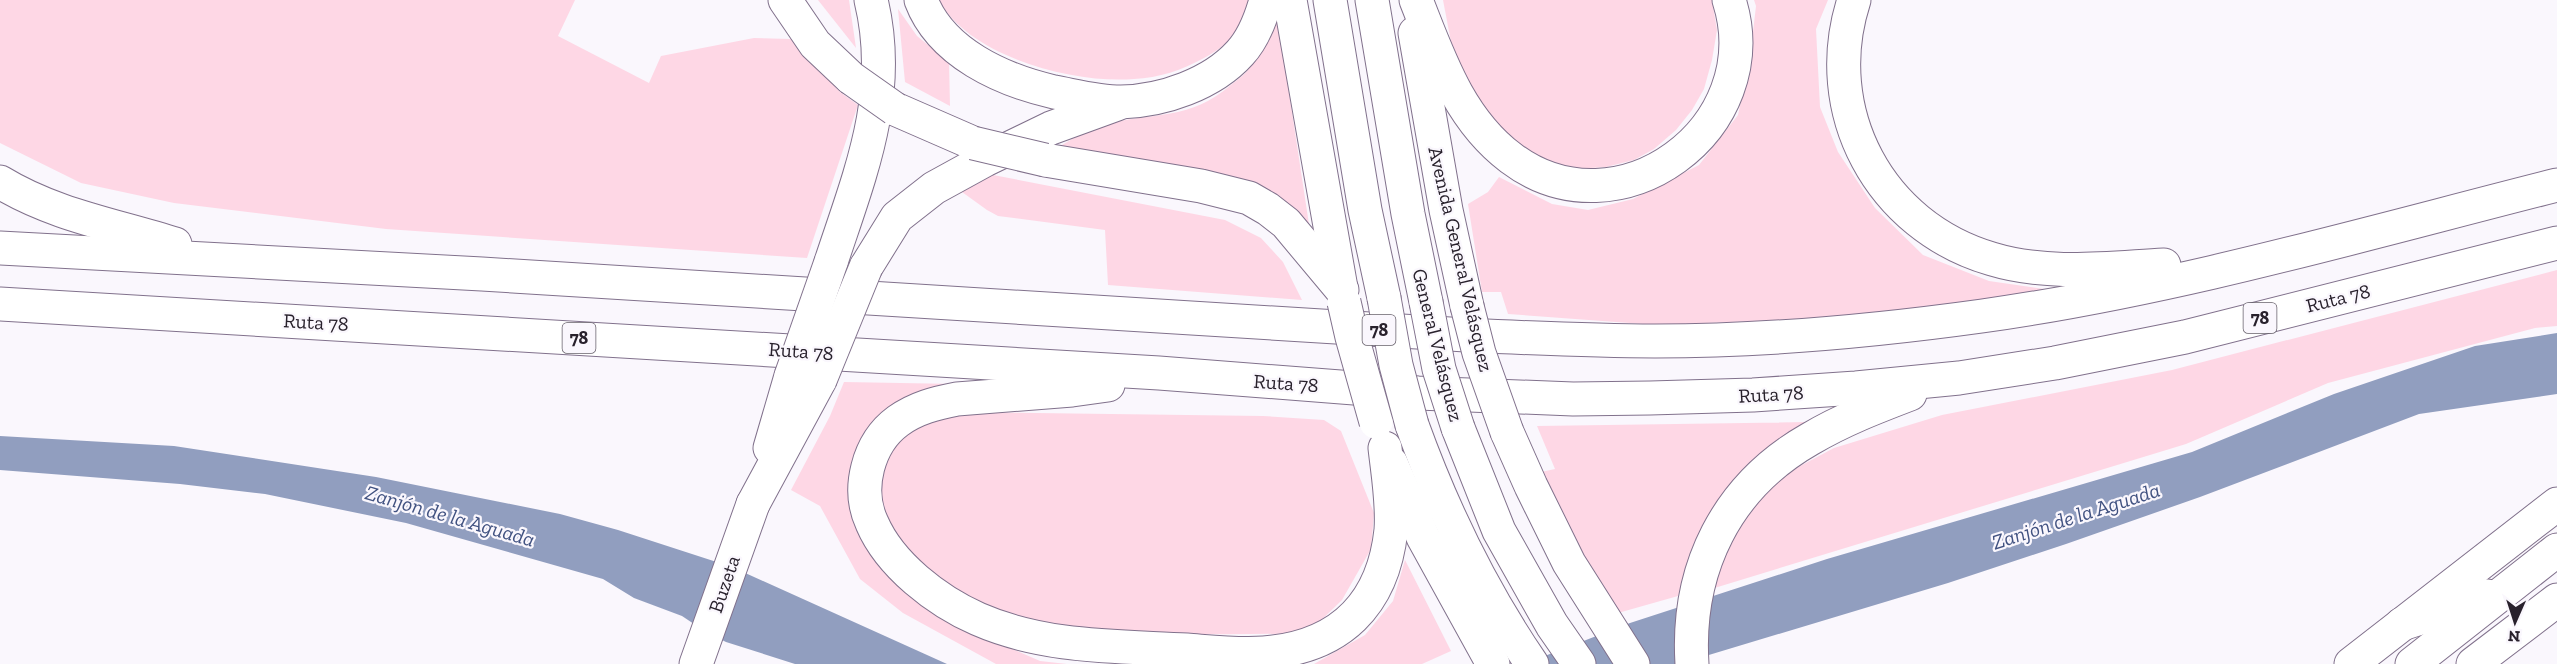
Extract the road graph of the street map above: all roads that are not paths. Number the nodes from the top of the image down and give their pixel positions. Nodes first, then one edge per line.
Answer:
1 (785, 0) edge
2 (871, 0) edge
3 (921, 0) edge
4 (1266, 0) edge
5 (1290, 0) edge
6 (1330, 0) edge
7 (1372, 0) edge
8 (1410, 0) edge
9 (1416, 0) edge
10 (1729, 0) edge
11 (1854, 0) edge
12 (1121, 102) junction
13 (0, 182) edge
14 (2557, 185) edge
15 (2557, 243) edge
16 (0, 248) edge
17 (2271, 258) junction
18 (223, 259) junction
19 (1343, 296) junction
20 (0, 304) edge
21 (1159, 374) junction
22 (806, 378) junction
23 (1959, 378) junction
24 (1381, 435) junction
25 (2557, 504) edge
26 (2557, 550) edge
27 (2508, 588) junction
28 (2544, 609) edge
29 (2402, 624) junction
30 (700, 652) edge
31 (1487, 653) edge
32 (1532, 664) edge
33 (1579, 664) edge
34 (1633, 664) edge
35 (1692, 664) edge
36 (2351, 664) edge
37 (2412, 664) edge
38 (2472, 664) edge
39 (2508, 664) edge

1 - 19 main road, bridge
2 - 22 main road, bridge
3 - 12 main road
4 - 12 main road
5 - 19 main road
6 - 32 main road, General Velásquez, bridge
7 - 33 main road, General Velásquez, bridge
8 - 34 main road, Avenida General Velásquez, bridge
9 - 10 main road
11 - 17 main road
12 - 22 main road, bridge
13 - 18 main road
14 - 17 main road, 78
15 - 23 main road, Ruta 78 / 78
16 - 18 main road, 78
17 - 18 main road, 78
19 - 24 main road, bridge
20 - 21 main road, Ruta 78 / 78
21 - 23 main road, Ruta 78 / 78
21 - 24 main road
22 - 30 main road, Buzeta
23 - 35 main road
24 - 31 main road
25 - 29 main road
26 - 27 main road
27 - 29 main road
27 - 37 main road
28 - 38 main road
28 - 39 main road
29 - 36 main road

